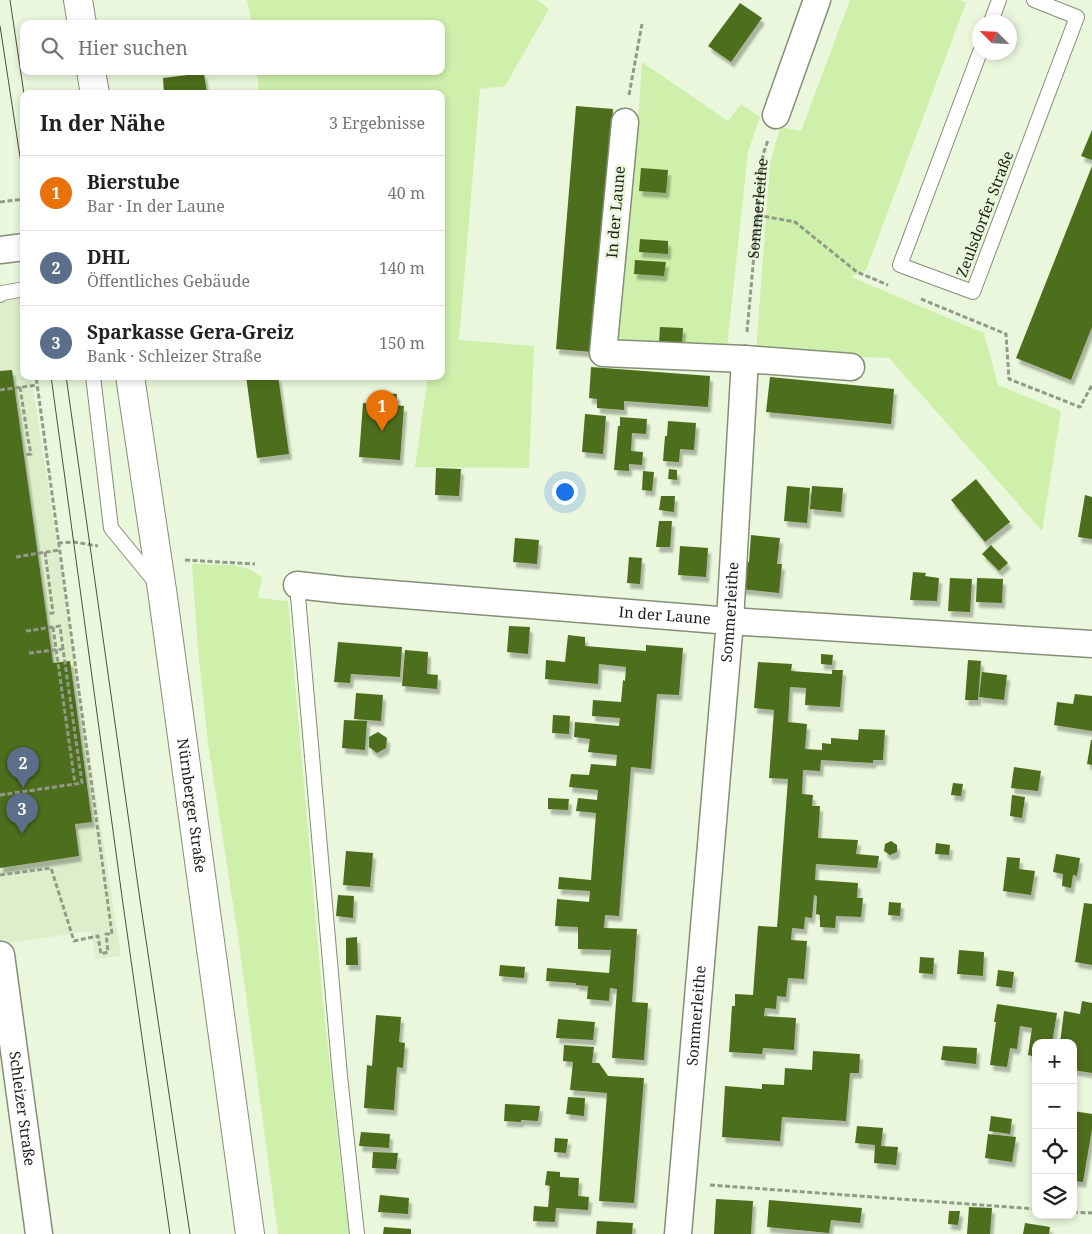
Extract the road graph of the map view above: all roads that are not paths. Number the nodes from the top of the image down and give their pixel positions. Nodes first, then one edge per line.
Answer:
1 (78, 0) edge
2 (817, 0) edge
3 (999, 0) edge
4 (1034, 0) edge
5 (994, 15) edge
6 (81, 20) edge
7 (977, 60) edge
8 (92, 75) edge
9 (94, 90) edge
10 (776, 115) road end
11 (625, 122) road end
12 (20, 248) edge
13 (0, 250) edge
14 (20, 290) edge
15 (0, 296) edge
16 (745, 359) junction
17 (851, 366) dead end
18 (93, 380) edge
19 (131, 380) edge
20 (297, 585) joint
21 (162, 590) junction
22 (730, 621) junction
23 (1092, 644) edge
24 (0, 955) edge
25 (39, 1234) edge
26 (250, 1234) edge
27 (358, 1234) edge
28 (678, 1234) edge

1 - 6 main road
2 - 10 street
3 - 5 lane
4 - 7 lane, Zeulsdorfer Straße
8 - 9 main road
11 - 16 street, In der Laune
12 - 13 street
14 - 15 lane
16 - 17 street, In der Laune
16 - 22 street, Sommerleithe
18 - 21 lane
19 - 21 main road, Nürnberger Straße
20 - 22 street, In der Laune
20 - 27 lane
21 - 26 main road, Nürnberger Straße
22 - 23 street, In der Laune
22 - 28 street, Sommerleithe
24 - 25 street, Schleizer Straße

